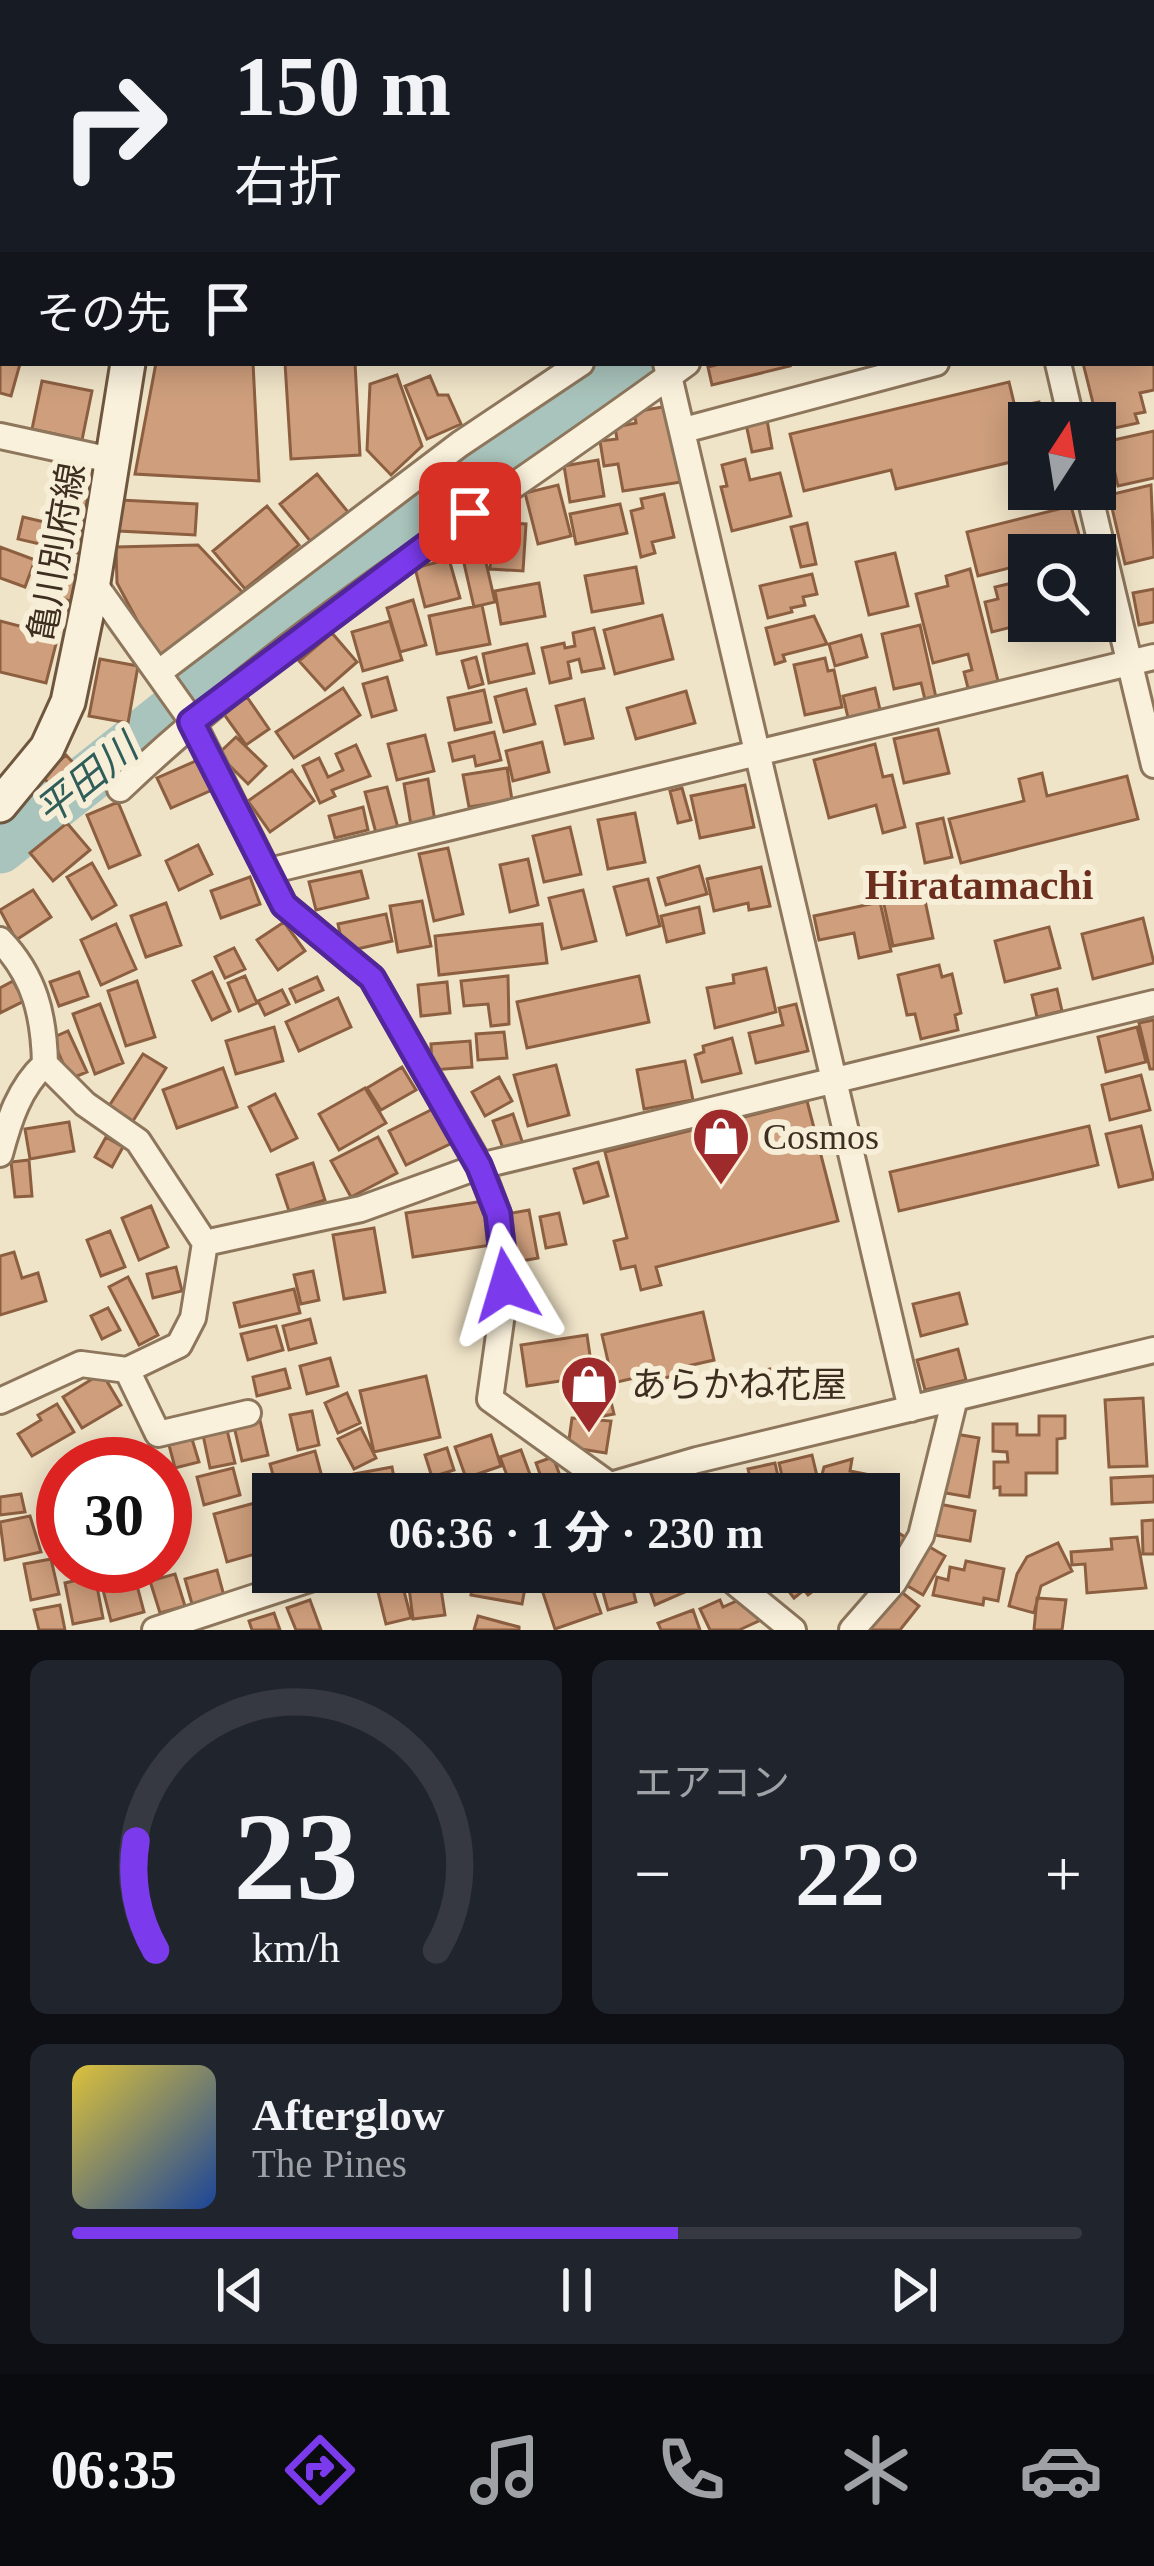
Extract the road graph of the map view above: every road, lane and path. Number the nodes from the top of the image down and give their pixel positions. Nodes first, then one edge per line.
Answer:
1 (127, 366) edge
2 (577, 366) edge
3 (925, 366) edge
4 (1059, 366) edge
5 (674, 367) edge
6 (1067, 402) edge
7 (684, 430) junction
8 (0, 436) edge
9 (111, 460) junction
10 (1095, 510) edge
11 (93, 582) junction
12 (1142, 660) edge
13 (163, 681) junction
14 (191, 722) junction
15 (759, 753) junction
16 (1154, 765) edge
17 (120, 789) dead end
18 (0, 805) edge
19 (269, 872) junction
20 (0, 940) edge
21 (1154, 1003) edge
22 (45, 1064) junction
23 (834, 1081) junction
24 (0, 1154) edge
25 (479, 1166) junction
26 (205, 1243) junction
27 (1154, 1350) edge
28 (127, 1370) junction
29 (955, 1398) junction
30 (0, 1401) edge
31 (911, 1409) junction
32 (248, 1413) dead end
33 (594, 1473) edge
34 (675, 1473) edge
35 (267, 1593) edge
36 (748, 1593) edge
37 (155, 1630) edge
38 (793, 1630) edge
39 (852, 1630) edge

1 - 9 main road, 亀川別府線
2 - 13 street
3 - 7 street
4 - 6 street
5 - 7 street
5 - 14 street
7 - 15 street
8 - 9 street
9 - 11 main road, 亀川別府線
10 - 12 street
11 - 13 street
11 - 18 main road, 亀川別府線
12 - 15 street
12 - 16 street
13 - 14 street
14 - 17 street
14 - 19 street
15 - 19 street
15 - 23 street
19 - 25 street
20 - 22 street
21 - 23 street
22 - 24 street
22 - 26 street
23 - 25 street
23 - 31 street
25 - 26 street
25 - 33 street
26 - 28 street
27 - 29 street
28 - 30 street
28 - 32 street
29 - 31 street
29 - 39 street
31 - 34 street
35 - 37 street
36 - 38 street

